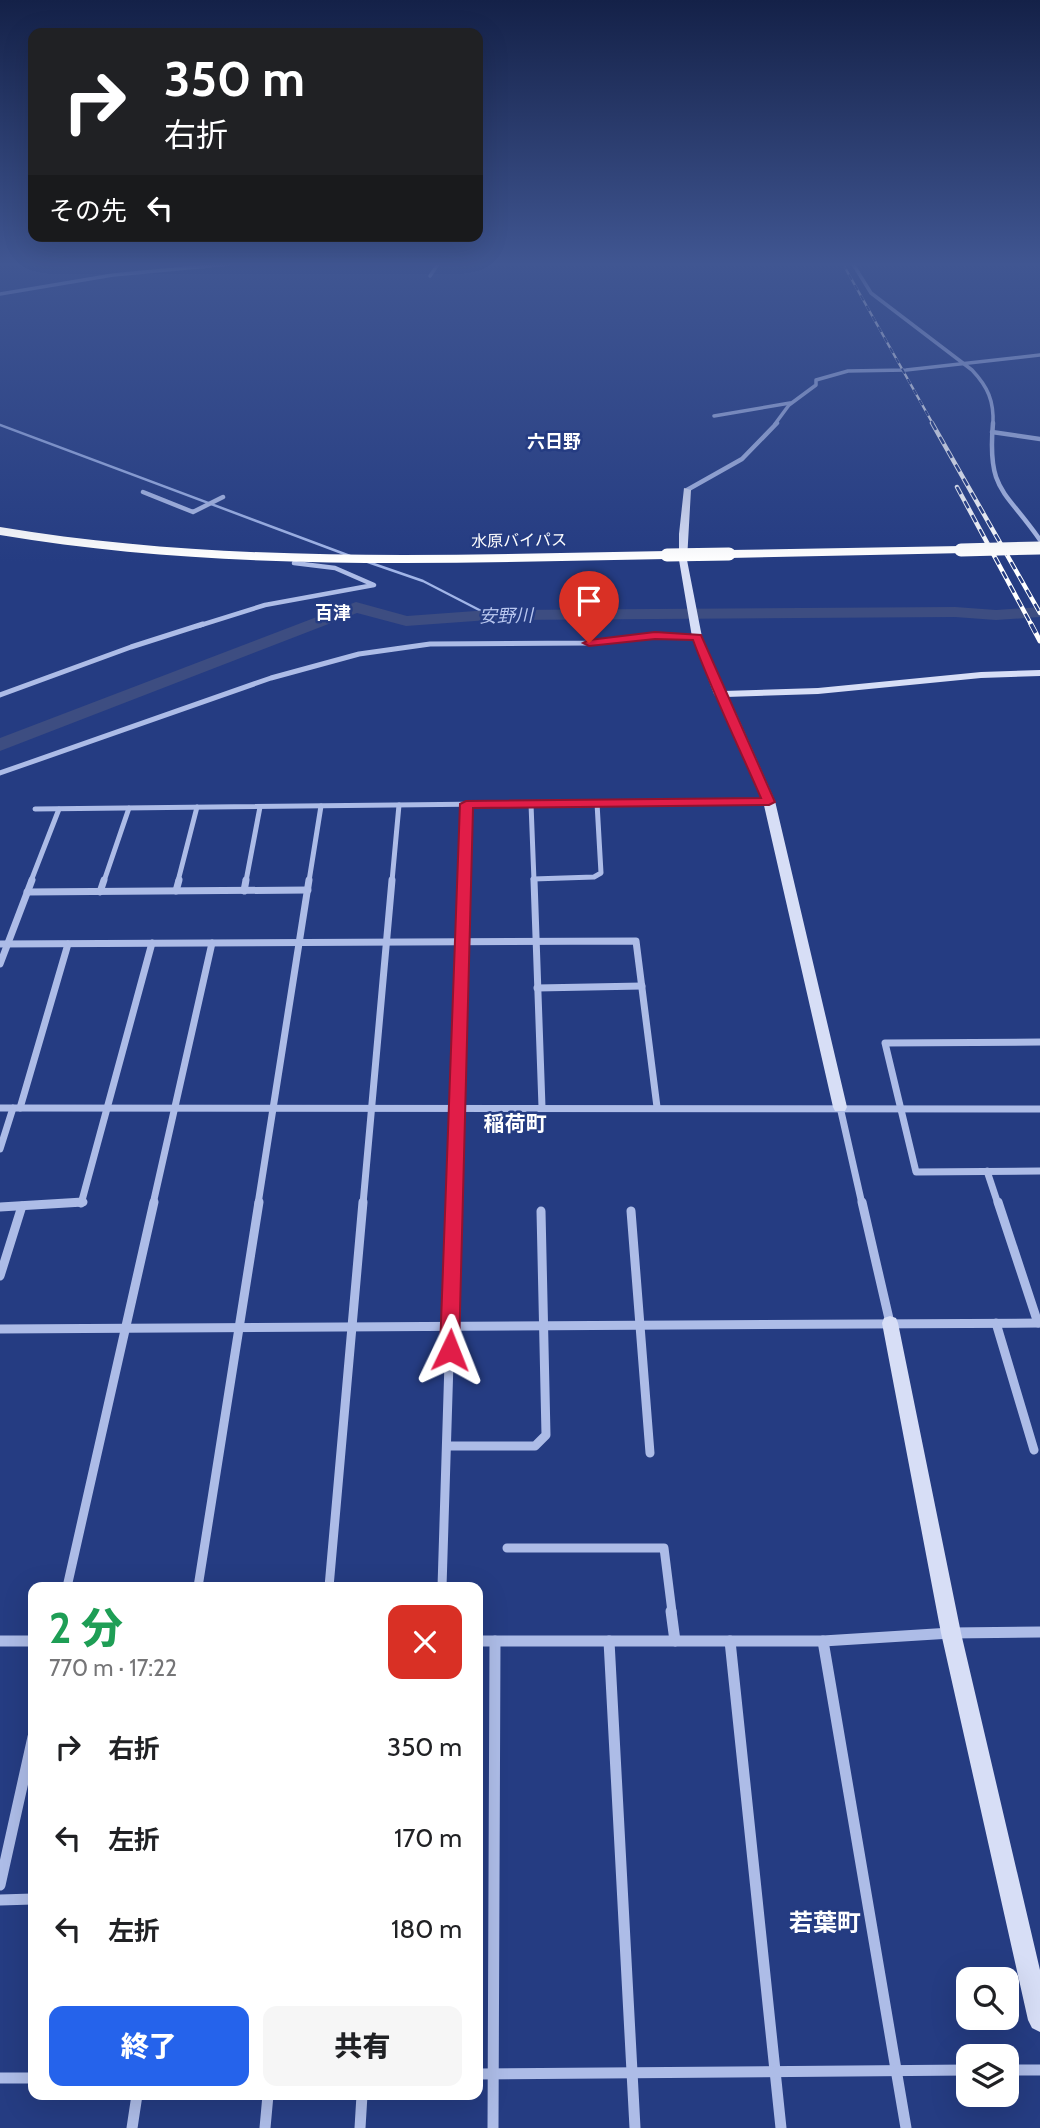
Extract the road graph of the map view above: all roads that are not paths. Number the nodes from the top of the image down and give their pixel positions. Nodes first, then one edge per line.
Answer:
1 (951, 363) edge
2 (962, 363) edge
3 (791, 403) junction
4 (714, 416) dead end
5 (992, 432) junction
6 (1040, 439) edge
7 (143, 492) dead end
8 (687, 492) joint
9 (223, 497) dead end
10 (0, 531) edge
11 (1040, 540) edge
12 (1040, 548) edge
13 (294, 562) dead end
14 (697, 634) junction
15 (1040, 673) edge
16 (719, 694) junction
17 (0, 695) edge
18 (0, 773) edge
19 (769, 802) junction
20 (597, 803) junction
21 (466, 804) junction
22 (530, 804) junction
23 (399, 805) junction
24 (321, 806) junction
25 (197, 807) junction
26 (260, 807) junction
27 (129, 808) junction
28 (35, 809) dead end
29 (59, 809) junction
30 (533, 879) junction
31 (308, 890) junction
32 (176, 891) junction
33 (244, 891) junction
34 (27, 892) junction
35 (100, 892) junction
36 (386, 942) junction
37 (462, 942) junction
38 (536, 942) junction
39 (152, 943) junction
40 (212, 943) junction
41 (299, 943) junction
42 (4, 944) edge
43 (68, 944) junction
44 (0, 964) edge
45 (642, 986) junction
46 (537, 988) junction
47 (1040, 1042) edge
48 (372, 1107) junction
49 (457, 1107) junction
50 (542, 1107) junction
51 (657, 1107) junction
52 (840, 1107) junction
53 (900, 1107) junction
54 (0, 1108) edge
55 (17, 1108) junction
56 (109, 1108) junction
57 (175, 1108) junction
58 (274, 1108) junction
59 (1040, 1109) edge
60 (0, 1149) edge
61 (988, 1171) junction
62 (1040, 1171) edge
63 (22, 1206) junction
64 (0, 1207) edge
65 (541, 1211) dead end
66 (631, 1211) dead end
67 (0, 1276) edge
68 (890, 1323) junction
69 (996, 1323) junction
70 (1039, 1323) edge
71 (640, 1325) junction
72 (450, 1326) junction
73 (544, 1326) junction
74 (352, 1327) junction
75 (125, 1328) junction
76 (239, 1328) junction
77 (0, 1329) edge
78 (447, 1446) junction
79 (1034, 1450) dead end
80 (650, 1453) dead end
81 (507, 1548) dead end
82 (68, 1582) edge
83 (199, 1582) edge
84 (329, 1582) edge
85 (442, 1582) edge
86 (1040, 1632) edge
87 (951, 1633) junction
88 (0, 1641) edge
89 (28, 1641) edge
90 (483, 1641) edge
91 (495, 1641) junction
92 (609, 1641) junction
93 (675, 1641) junction
94 (730, 1641) junction
95 (823, 1641) junction
96 (28, 1759) edge
97 (0, 1885) edge
98 (28, 1899) edge
99 (0, 1900) edge
100 (1035, 1974) edge
101 (1040, 2020) edge
102 (956, 2070) edge
103 (1019, 2070) edge
104 (1040, 2070) edge
105 (896, 2071) junction
106 (774, 2072) junction
107 (632, 2073) junction
108 (483, 2074) edge
109 (493, 2074) junction
110 (0, 2078) edge
111 (28, 2078) edge
112 (136, 2100) edge
113 (268, 2100) edge
114 (362, 2100) edge
115 (132, 2128) edge
116 (265, 2128) edge
117 (360, 2128) edge
118 (493, 2128) edge
119 (635, 2128) edge
120 (781, 2128) edge
121 (906, 2128) edge

1 - 3 street
2 - 5 street
3 - 4 street
3 - 8 street
5 - 6 street
5 - 11 street
7 - 9 street
8 - 14 street
10 - 12 highway, 水原バイパス, bridge
13 - 17 street
14 - 16 street
14 - 18 street
15 - 16 street
16 - 19 street
19 - 20 street
19 - 52 street
20 - 22 street
20 - 30 street
21 - 22 street
21 - 23 street
21 - 37 street
22 - 30 street
23 - 24 street
23 - 36 street
24 - 26 street
24 - 31 street
25 - 26 street
25 - 27 street
25 - 32 street
26 - 33 street
27 - 29 street
27 - 35 street
28 - 29 street
29 - 34 street
30 - 38 street
31 - 33 street
31 - 41 street
32 - 33 street
32 - 35 street
34 - 35 street
34 - 42 street
36 - 37 street
36 - 41 street
36 - 48 street
37 - 38 street
37 - 49 street
38 - 45 street
38 - 46 street
39 - 40 street
39 - 43 street
39 - 56 street
40 - 41 street
40 - 57 street
41 - 58 street
42 - 43 street
42 - 44 street
43 - 55 street
45 - 46 street
45 - 51 street
46 - 50 street
47 - 53 street
48 - 49 street
48 - 58 street
48 - 74 street
49 - 50 street
49 - 72 street
50 - 51 street
51 - 52 street
52 - 53 street
52 - 68 street
53 - 59 street
53 - 61 street
54 - 55 street
55 - 56 street
55 - 60 street
56 - 57 street
56 - 63 street
57 - 58 street
57 - 75 street
58 - 76 street
61 - 62 street
61 - 70 street
63 - 64 street
63 - 67 street
65 - 73 street
66 - 71 street
68 - 69 street
68 - 71 street
68 - 87 street
69 - 70 street
69 - 79 street
71 - 73 street
71 - 80 street
72 - 73 street
72 - 74 street
72 - 78 street
73 - 78 street
74 - 76 street
74 - 84 street
75 - 76 street
75 - 77 street
75 - 82 street
76 - 83 street
78 - 85 street
81 - 93 street
86 - 87 street
87 - 95 street
87 - 100 street
88 - 89 street
90 - 91 street
91 - 92 street
91 - 109 street
92 - 93 street
92 - 107 street
93 - 94 street
94 - 95 street
94 - 106 street
95 - 105 street
96 - 97 street
98 - 99 street
100 - 101 street
102 - 105 street
103 - 104 street
105 - 106 street
105 - 121 street
106 - 107 street
106 - 120 street
107 - 109 street
107 - 119 street
108 - 109 street
109 - 118 street
110 - 111 street
112 - 115 street
113 - 116 street
114 - 117 street

